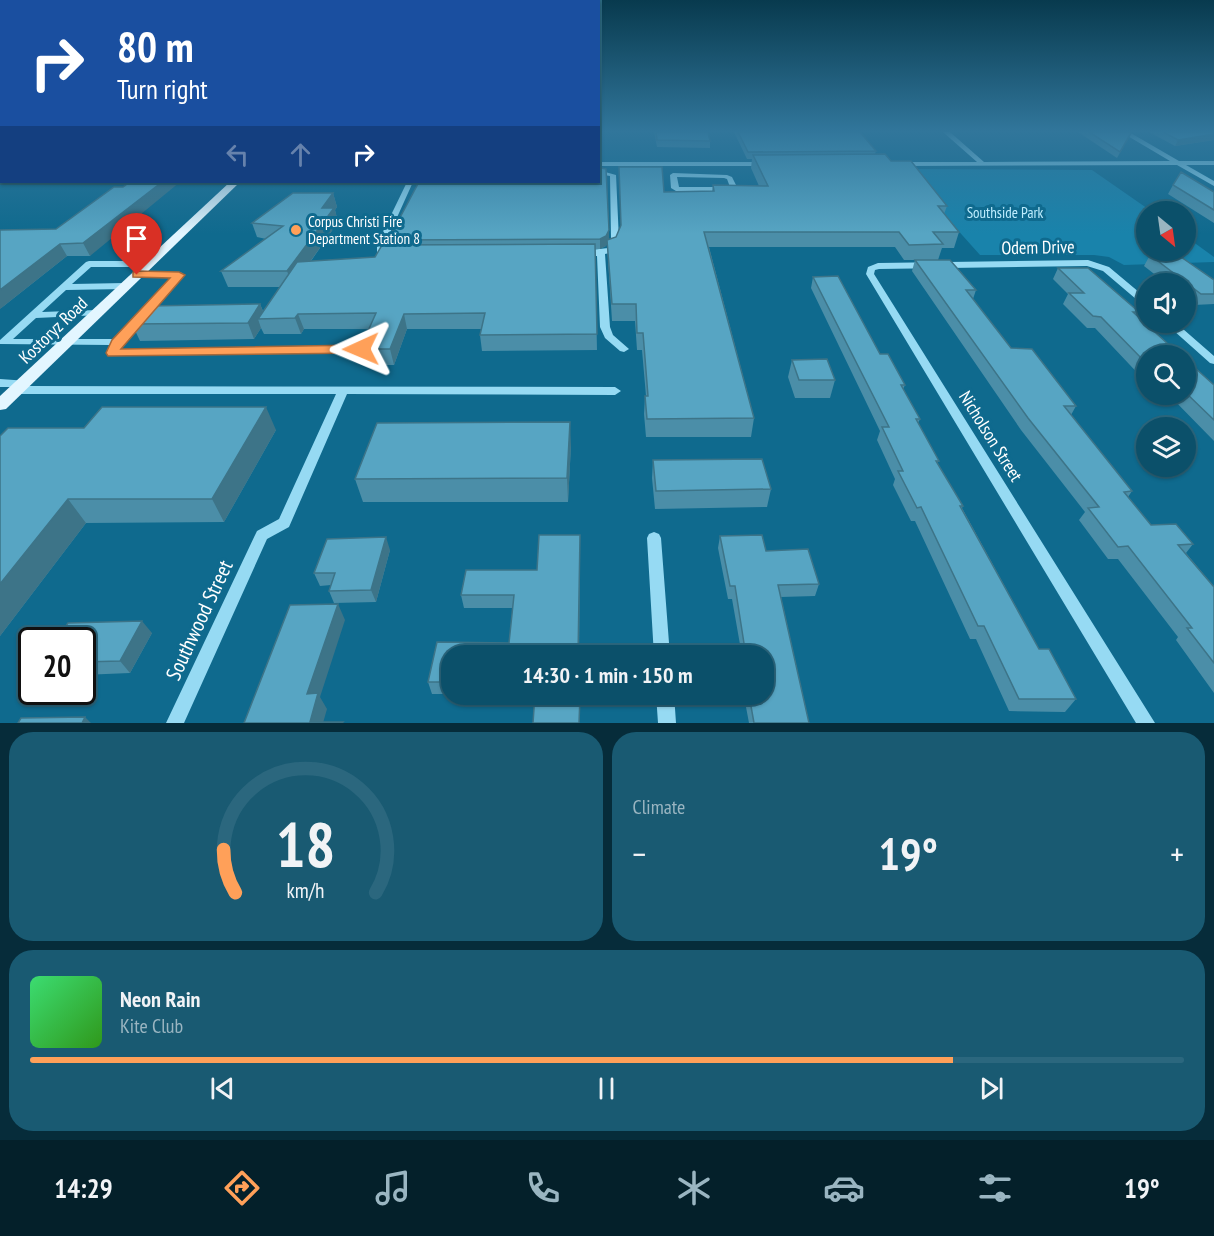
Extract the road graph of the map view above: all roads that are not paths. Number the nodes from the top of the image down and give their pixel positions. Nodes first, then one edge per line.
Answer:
1 (637, 166) edge
2 (671, 166) edge
3 (1184, 166) edge
4 (600, 172) edge
5 (638, 175) edge
6 (661, 175) edge
7 (673, 175) junction
8 (233, 183) edge
9 (410, 183) edge
10 (1214, 184) edge
11 (601, 253) junction
12 (569, 254) edge
13 (404, 255) edge
14 (148, 264) junction
15 (989, 264) joint
16 (137, 275) junction
17 (125, 286) junction
18 (64, 287) junction
19 (1136, 294) edge
20 (97, 313) junction
21 (33, 315) junction
22 (1182, 333) edge
23 (116, 342) junction
24 (66, 343) junction
25 (361, 349) edge
26 (624, 349) dead end
27 (1214, 361) edge
28 (0, 383) edge
29 (20, 387) junction
30 (615, 391) dead end
31 (343, 392) junction
32 (0, 405) edge
33 (654, 538) dead end
34 (661, 645) edge
35 (666, 705) edge
36 (175, 723) edge
37 (667, 723) edge
38 (1146, 723) edge

1 - 5 street
2 - 7 street
3 - 10 street
4 - 11 street
6 - 7 street
7 - 7 street
8 - 14 main road, Kostoryz Road
9 - 13 street
11 - 12 street
11 - 26 street
14 - 16 main road, Kostoryz Road
14 - 18 street
15 - 19 street, Odem Drive
15 - 38 street, Nicholson Street
16 - 17 main road, Kostoryz Road
16 - 23 street
17 - 18 street
17 - 20 main road, Kostoryz Road
18 - 21 street
20 - 21 street
20 - 24 main road, Kostoryz Road
21 - 24 street
22 - 27 street
23 - 24 street
23 - 25 street
24 - 29 main road, Kostoryz Road
28 - 29 street
29 - 31 street
29 - 32 main road, Kostoryz Road
30 - 31 street
31 - 36 street, Southwood Street
33 - 34 street
35 - 37 street

